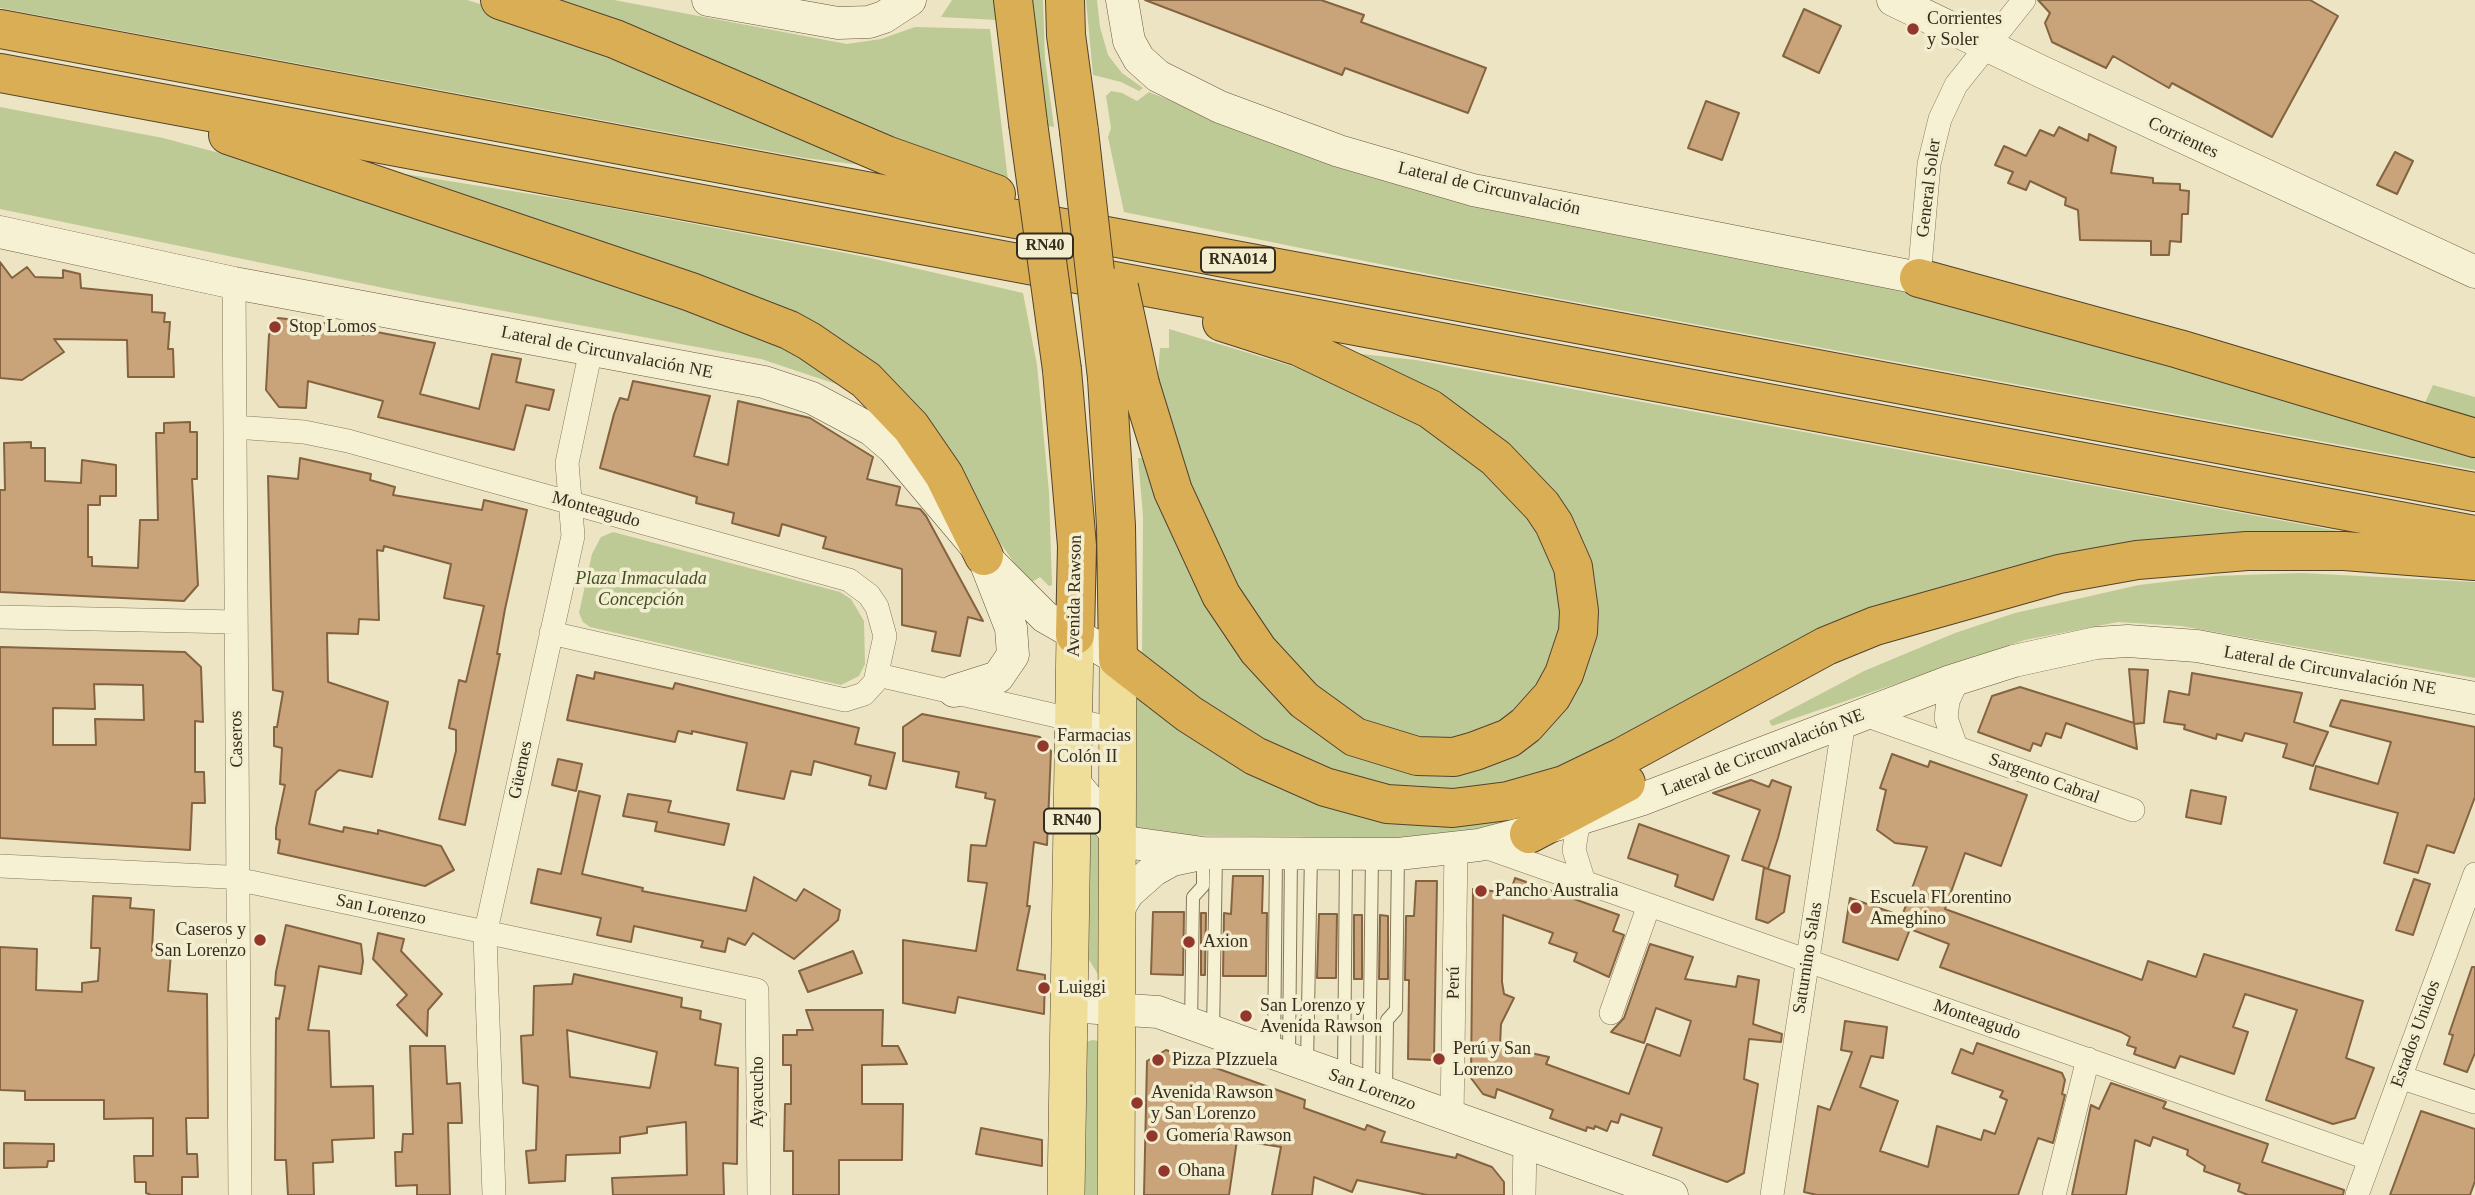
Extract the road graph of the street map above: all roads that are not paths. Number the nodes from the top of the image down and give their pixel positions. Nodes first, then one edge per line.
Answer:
1 (500, 0) edge
2 (708, 0) edge
3 (910, 0) edge
4 (1013, 0) edge
5 (1065, 0) edge
6 (1122, 0) edge
7 (1893, 0) edge
8 (2024, 0) edge
9 (0, 29) edge
10 (1988, 47) junction
11 (0, 73) edge
12 (69, 85) junction
13 (0, 232) edge
14 (936, 246) junction
15 (1180, 249) junction
16 (2475, 272) edge
17 (1919, 278) junction
18 (234, 283) junction
19 (591, 350) junction
20 (1124, 381) junction
21 (235, 427) junction
22 (2475, 438) edge
23 (2475, 492) edge
24 (570, 503) junction
25 (2475, 535) edge
26 (984, 556) junction
27 (2475, 561) edge
28 (1944, 609) junction
29 (0, 617) edge
30 (236, 622) junction
31 (551, 633) junction
32 (1075, 635) junction
33 (1118, 659) junction
34 (878, 675) junction
35 (1958, 679) junction
36 (954, 691) junction
37 (2475, 698) edge
38 (1853, 718) junction
39 (1074, 720) junction
40 (1118, 730) junction
41 (1956, 747) junction
42 (1072, 780) junction
43 (1588, 809) junction
44 (2133, 810) dead end
45 (1529, 834) joint
46 (1118, 836) junction
47 (1468, 846) junction
48 (1210, 853) junction
49 (1293, 854) junction
50 (1372, 855) junction
51 (0, 866) edge
52 (2475, 874) edge
53 (239, 879) junction
54 (1584, 882) junction
55 (1649, 905) junction
56 (1118, 910) junction
57 (485, 932) junction
58 (1808, 961) junction
59 (757, 990) joint
60 (1068, 1006) junction
61 (1118, 1010) junction
62 (1611, 1013) dead end
63 (1202, 1028) junction
64 (2088, 1059) junction
65 (1290, 1060) junction
66 (2400, 1077) junction
67 (1366, 1087) junction
68 (2475, 1102) edge
69 (1452, 1118) junction
70 (1525, 1144) junction
71 (2370, 1159) junction
72 (240, 1195) edge
73 (494, 1195) edge
74 (759, 1195) edge
75 (1066, 1195) edge
76 (1116, 1195) edge
77 (1524, 1195) edge
78 (1672, 1195) edge
79 (1772, 1195) edge
80 (2054, 1195) edge
81 (2357, 1195) edge

1 - 15 highway
2 - 3 street
4 - 32 highway, Avenida Rawson / RN40, bridge
5 - 20 highway, RN40, bridge
6 - 17 street, Lateral de Circunvalación
7 - 10 street, Corrientes
8 - 10 street, General Soler
9 - 15 highway, RNA014
10 - 16 street, Corrientes
10 - 17 street, General Soler
11 - 12 highway, RNA014
12 - 14 highway, RNA014
12 - 26 highway
13 - 18 street, Lateral de Circunvalación NE
14 - 20 highway
14 - 25 highway, RNA014
15 - 23 highway, RNA014
17 - 22 highway
18 - 19 street, Lateral de Circunvalación NE
18 - 21 street, Caseros
19 - 24 street, Güemes
19 - 26 street, Lateral de Circunvalación NE
20 - 33 highway, RN40
21 - 24 street, Monteagudo
21 - 30 street, Caseros
24 - 31 street, Güemes
24 - 34 street, Monteagudo
26 - 32 street, Lateral de Circunvalación NE
26 - 36 street
27 - 28 highway
28 - 33 highway
28 - 43 highway
29 - 30 street
30 - 53 street, Caseros
31 - 34 street
31 - 57 street, Güemes
32 - 33 street, Lateral de Circunvalación NE
32 - 39 main road, Avenida Rawson / RN40
33 - 40 main road, RN40
34 - 36 street
35 - 37 street, Lateral de Circunvalación NE
35 - 38 street, Lateral de Circunvalación NE
35 - 41 street
36 - 39 street
38 - 41 street, Sargento Cabral
38 - 43 street, Lateral de Circunvalación NE
38 - 58 street, Saturnino Salas
39 - 40 street
39 - 42 main road, Avenida Rawson / RN40
40 - 46 main road, RN40
41 - 44 street, Sargento Cabral
42 - 46 street
42 - 60 main road, Avenida Rawson / RN40
43 - 45 highway
43 - 54 street
45 - 47 street
46 - 48 street
46 - 56 main road, RN40
47 - 50 street
47 - 54 street, Monteagudo
47 - 69 street, Perú
48 - 49 street
48 - 56 street
48 - 63 lane
48 - 63 lane
49 - 50 street
49 - 65 lane
49 - 65 lane
50 - 67 lane
50 - 67 lane
50 - 67 lane
51 - 53 street, San Lorenzo
52 - 66 street, Estados Unidos
53 - 57 street, San Lorenzo
53 - 72 street, Caseros
54 - 55 street, Monteagudo
55 - 58 street, Monteagudo
55 - 62 street
56 - 61 main road, RN40
57 - 59 street, San Lorenzo
57 - 73 street, Güemes
58 - 64 street, Monteagudo
58 - 79 street, Saturnino Salas
59 - 74 street, Ayacucho
60 - 61 street, San Lorenzo
60 - 75 main road, Avenida Rawson / RN40
61 - 63 street, San Lorenzo
61 - 76 main road, RN40
63 - 65 street, San Lorenzo
64 - 71 street, Monteagudo
64 - 80 street
65 - 67 street, San Lorenzo
66 - 68 street
66 - 71 street, Estados Unidos
67 - 69 street, San Lorenzo
69 - 70 street, San Lorenzo
70 - 77 street
70 - 78 street, San Lorenzo
71 - 81 street, Estados Unidos

